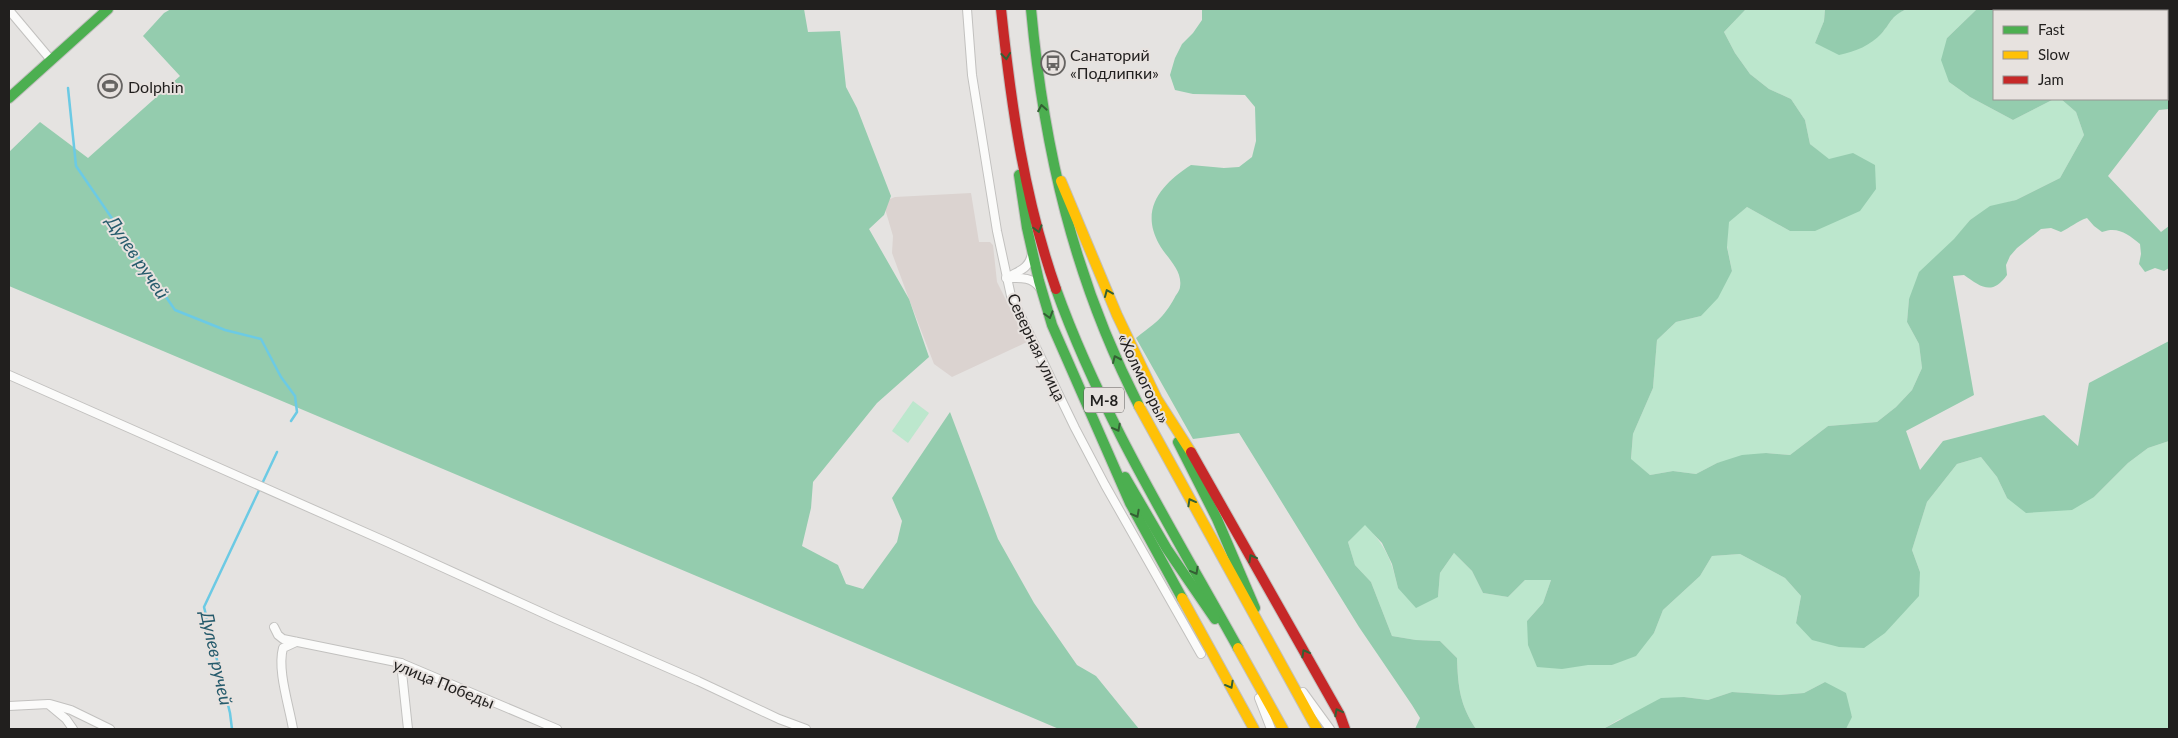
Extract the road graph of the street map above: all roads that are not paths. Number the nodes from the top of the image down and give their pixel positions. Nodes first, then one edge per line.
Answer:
1 (108, 9) edge
2 (967, 9) edge
3 (1001, 9) edge
4 (1031, 9) edge
5 (1038, 9) edge
6 (9, 10) edge
7 (51, 60) junction
8 (1035, 63) junction
9 (9, 98) edge
10 (1015, 130) junction
11 (1050, 152) junction
12 (1032, 253) junction
13 (1006, 278) junction
14 (1042, 292) junction
15 (9, 375) edge
16 (1157, 400) junction
17 (1102, 438) junction
18 (274, 627) dead end
19 (1266, 637) junction
20 (296, 642) junction
21 (1239, 651) junction
22 (1201, 654) dead end
23 (1276, 654) junction
24 (400, 663) junction
25 (1247, 666) junction
26 (48, 704) junction
27 (9, 706) edge
28 (73, 729) edge
29 (110, 729) edge
30 (293, 729) edge
31 (408, 729) edge
32 (557, 729) edge
33 (806, 729) edge
34 (1254, 729) edge
35 (1271, 729) edge
36 (1283, 729) edge
37 (1317, 729) edge
38 (1330, 729) edge
39 (1346, 729) edge

1 - 7 main road
2 - 13 street, Северная улица
3 -> 10 main road, М-8
4 - 8 main road, «Холмогоры» / М-8
5 - 8 main road
6 - 7 street
7 - 9 main road
11 -> 8 main road, «Холмогоры» / М-8
10 - 12 main road
10 -> 21 main road, М-8
16 -> 11 main road
19 -> 11 main road, «Холмогоры» / М-8
12 - 13 street
12 - 14 main road
13 - 14 street
13 - 22 street, Северная улица
14 -> 17 main road
15 - 33 street
16 - 19 main road
39 -> 16 main road
17 - 21 main road
17 -> 34 main road
18 - 20 street, улица Победы
19 - 23 main road, «Холмогоры» / М-8
20 - 24 street, улица Победы
20 - 30 street
21 - 25 main road, М-8
23 - 37 main road, «Холмогоры» / М-8
23 - 38 street
24 - 31 street
24 - 32 street, улица Победы
25 - 35 street
25 - 36 main road, М-8
26 - 27 street
26 - 28 street
26 - 29 street

